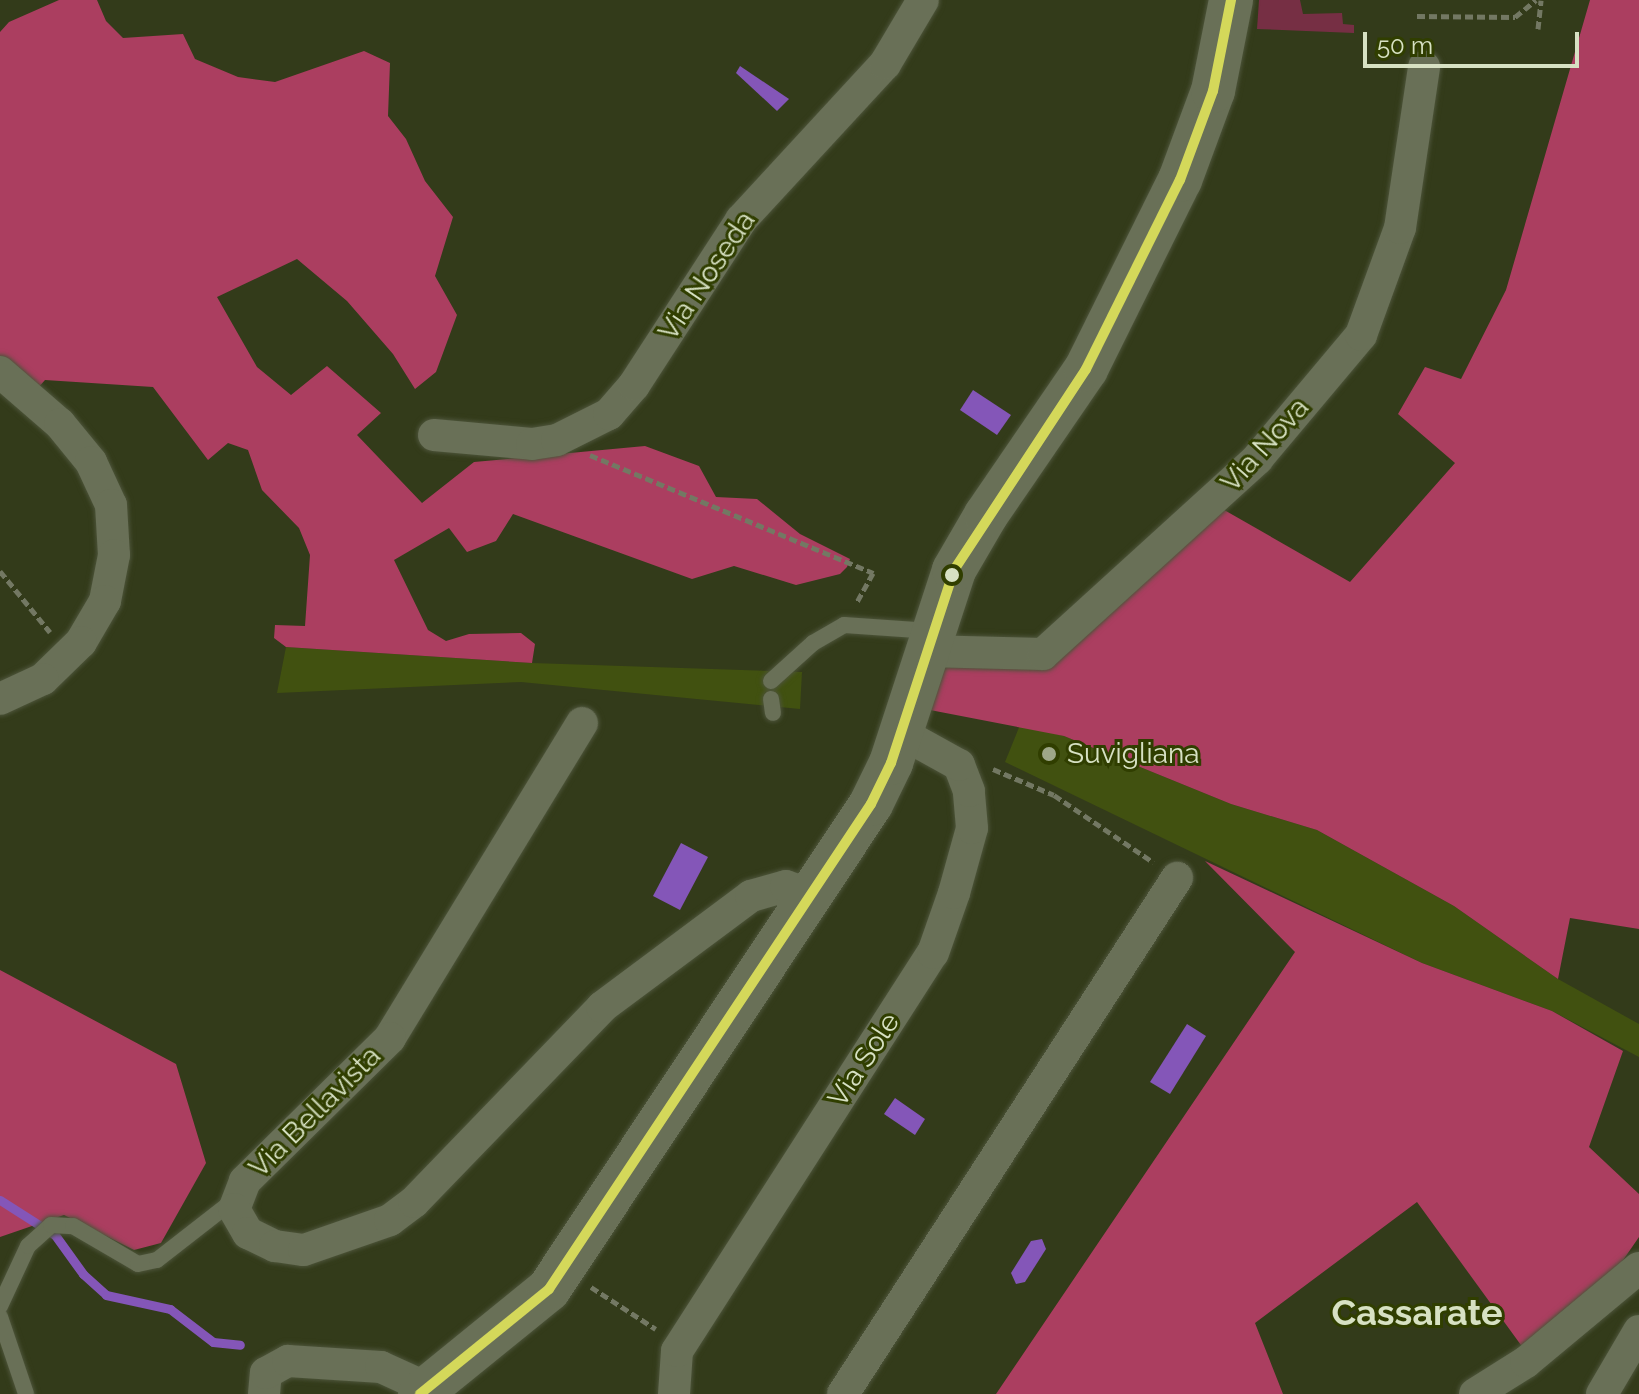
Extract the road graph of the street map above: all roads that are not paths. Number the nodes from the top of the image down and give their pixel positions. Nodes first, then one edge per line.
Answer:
1 (923, 0) edge
2 (1231, 0) edge
3 (1424, 67) dead end
4 (0, 372) edge
5 (434, 435) dead end
6 (928, 641) junction
7 (771, 681) dead end
8 (0, 699) edge
9 (582, 723) dead end
10 (901, 733) junction
11 (1177, 878) road end
12 (811, 895) junction
13 (235, 1199) junction
14 (1639, 1268) edge
15 (0, 1306) edge
16 (0, 1317) edge
17 (1639, 1331) edge
18 (424, 1391) edge
19 (26, 1394) edge
20 (264, 1394) edge
21 (674, 1394) edge
22 (843, 1394) edge
23 (1475, 1394) edge
24 (1602, 1394) edge

1 - 5 street, Via Noseda
2 - 6 main road
3 - 6 street, Via Nova
4 - 8 street
6 - 7 lane
6 - 10 main road
9 - 13 street, Via Bellavista
10 - 12 main road
10 - 21 street, Via Sole
11 - 22 street
12 - 13 street, Via Bellavista
12 - 18 main road
13 - 15 lane
14 - 23 street
16 - 19 lane
17 - 24 street
18 - 20 street

